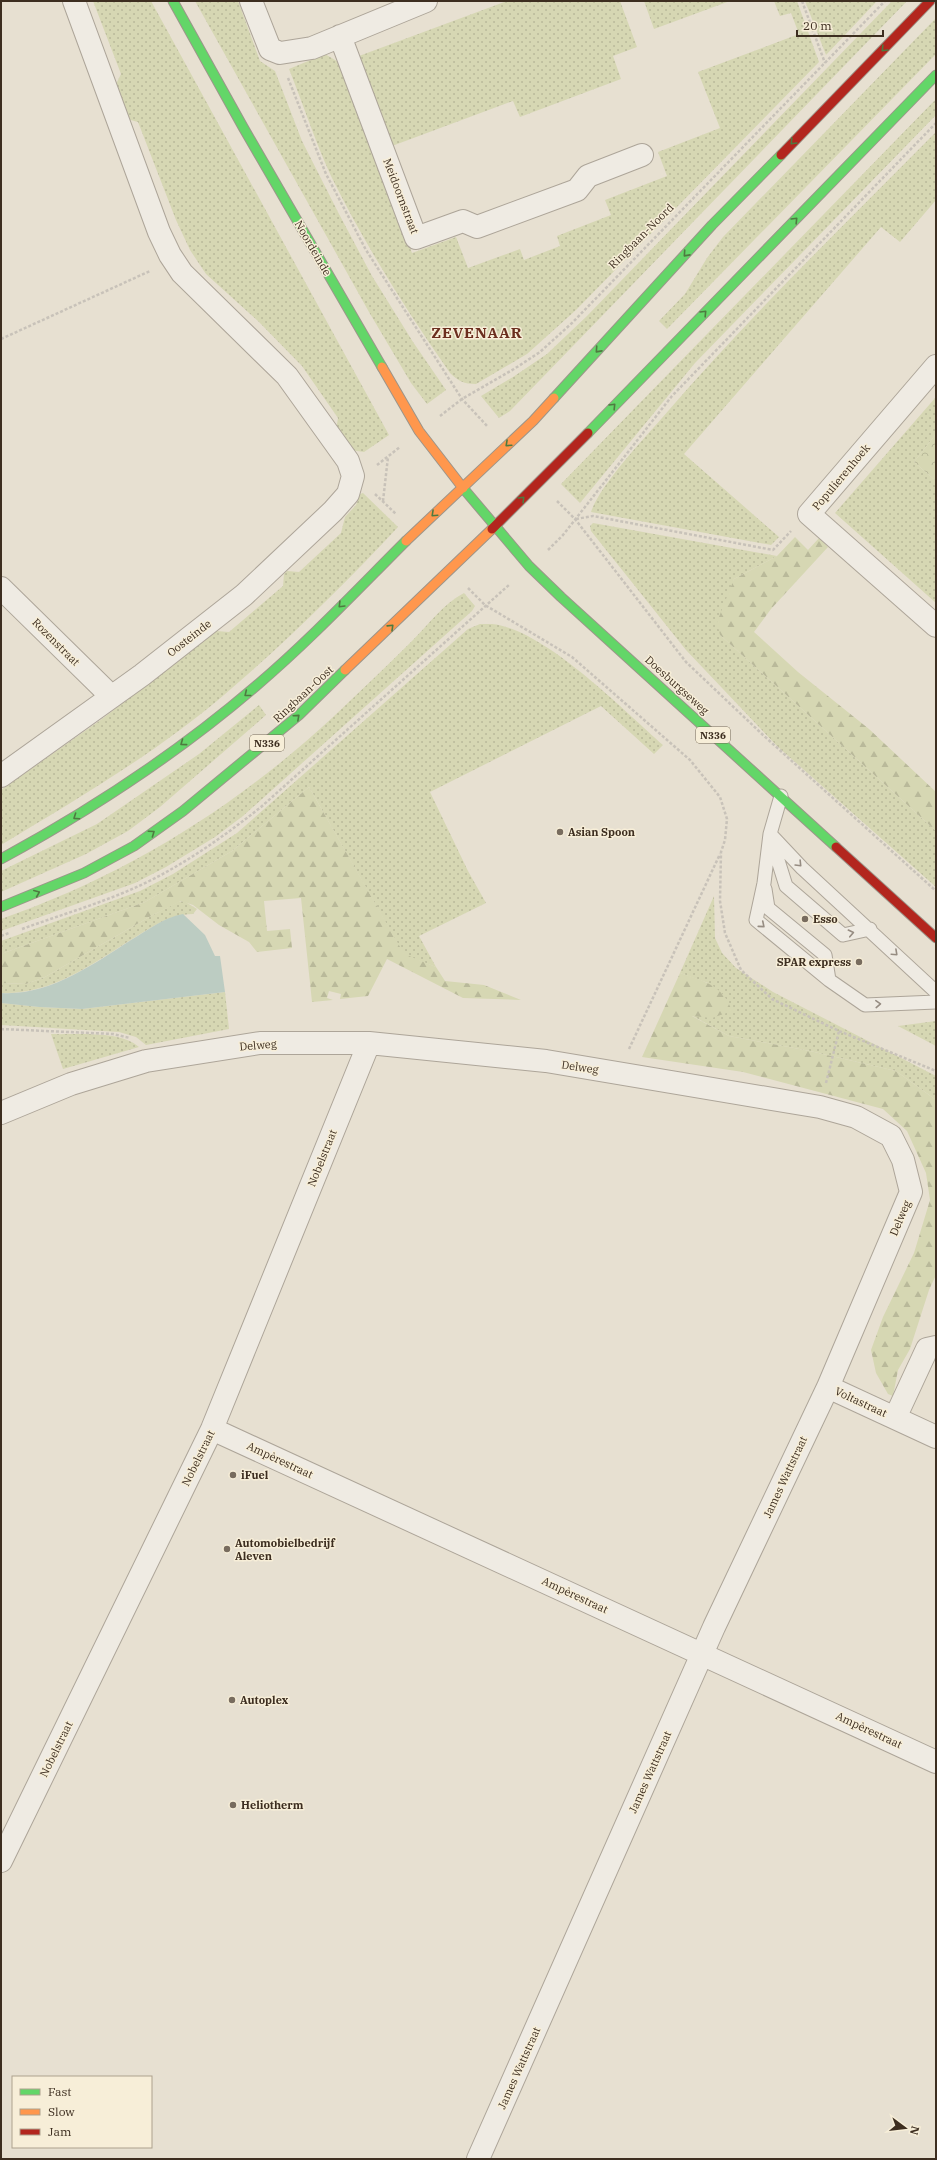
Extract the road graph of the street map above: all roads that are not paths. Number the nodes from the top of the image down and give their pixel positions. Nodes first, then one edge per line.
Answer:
1 (74, 1) edge
2 (173, 1) edge
3 (251, 1) edge
4 (426, 1) edge
5 (930, 1) edge
6 (340, 36) junction
7 (936, 75) edge
8 (642, 155) dead end
9 (936, 366) edge
10 (463, 488) junction
11 (494, 526) junction
12 (1, 588) edge
13 (936, 626) edge
14 (111, 696) junction
15 (1, 776) edge
16 (781, 796) junction
17 (770, 834) junction
18 (1, 859) edge
19 (1, 907) edge
20 (870, 929) junction
21 (936, 938) edge
22 (936, 992) edge
23 (936, 1002) edge
24 (369, 1043) junction
25 (1, 1112) edge
26 (936, 1347) edge
27 (828, 1387) junction
28 (895, 1418) junction
29 (212, 1429) junction
30 (936, 1437) edge
31 (703, 1653) junction
32 (936, 1762) edge
33 (1, 1861) edge
34 (478, 2159) edge

1 - 14 street, Oosteinde
2 - 10 main road, Noordeinde
3 - 6 street
4 - 6 street
5 -> 10 main road
6 - 8 street, Meidoornstraat
11 -> 7 main road
9 - 13 street, Populierenhoek
10 - 11 main road, N336
10 -> 18 main road
11 - 16 main road, Doesburgseweg / N336
19 -> 11 main road, Ringbaan-Oost / N336
12 - 14 street, Rozenstraat
14 - 15 street, Oosteinde
16 - 17 lane
16 - 21 main road, Doesburgseweg / N336
17 -> 20 lane
17 -> 20 lane
17 -> 23 lane
20 -> 22 lane
24 - 25 street, Delweg
24 - 27 street, Delweg
24 - 29 street, Nobelstraat
26 - 28 street, Voltastraat
27 - 28 street, Voltastraat
27 - 31 street, James Wattstraat
28 - 30 street, Voltastraat
29 - 31 street, Ampèrestraat
29 - 33 street, Nobelstraat
31 - 32 street, Ampèrestraat
31 - 34 street, James Wattstraat

